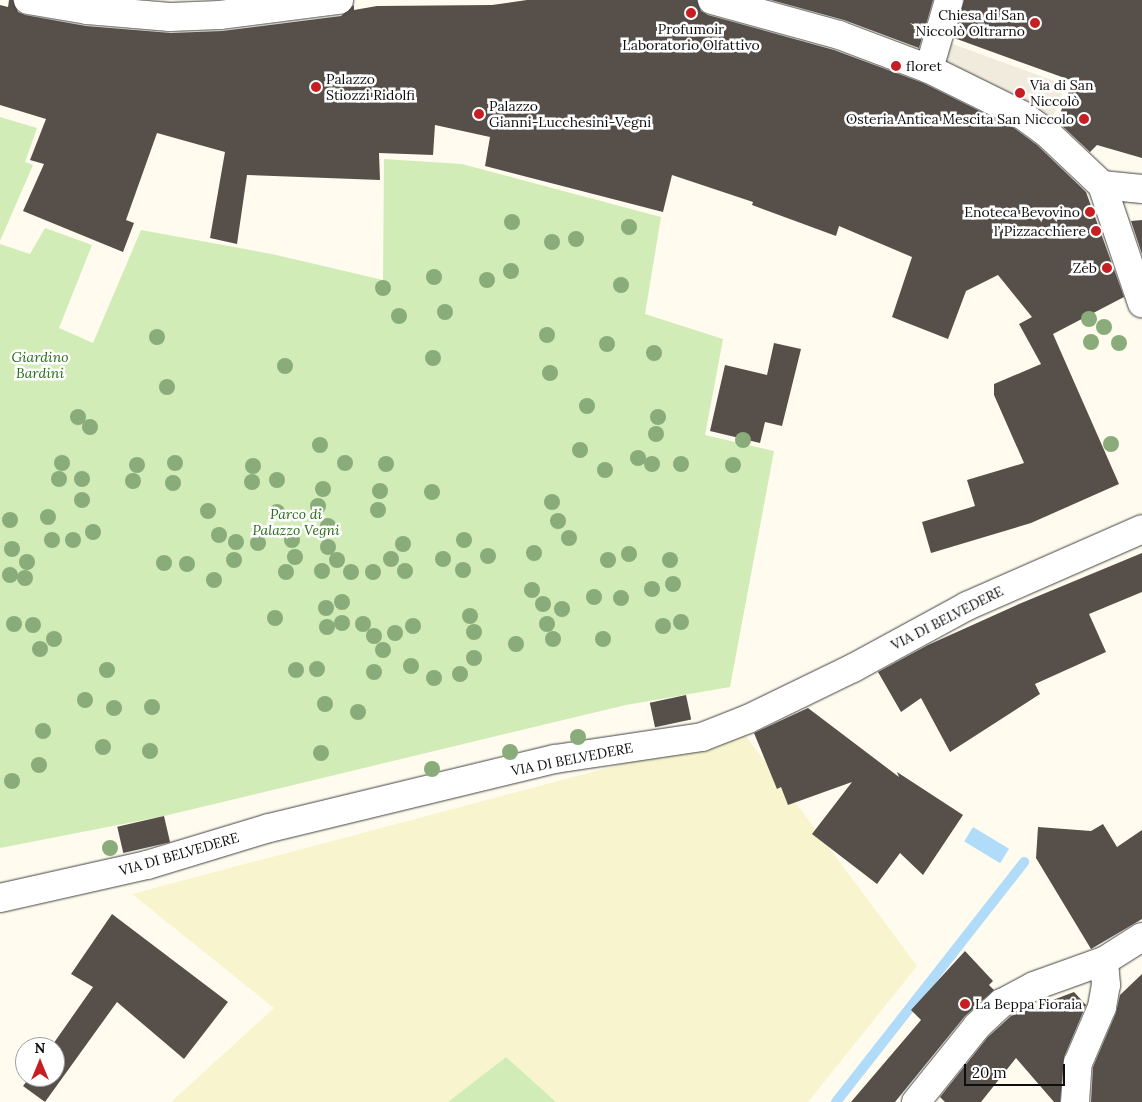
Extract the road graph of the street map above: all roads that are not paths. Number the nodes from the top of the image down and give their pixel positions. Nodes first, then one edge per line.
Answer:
1 (28, 0) edge
2 (339, 0) edge
3 (712, 0) edge
4 (949, 0) edge
5 (929, 69) junction
6 (1102, 185) junction
7 (1142, 189) edge
8 (1142, 303) edge
9 (1142, 529) edge
10 (0, 898) edge
11 (1142, 937) edge
12 (1104, 961) junction
13 (916, 1102) edge
14 (1074, 1102) edge

1 - 2 street
3 - 5 street
4 - 5 street
5 - 6 street
6 - 7 street
6 - 8 street
9 - 10 street, VIA DI BELVEDERE
11 - 12 street
12 - 13 street
12 - 14 street

